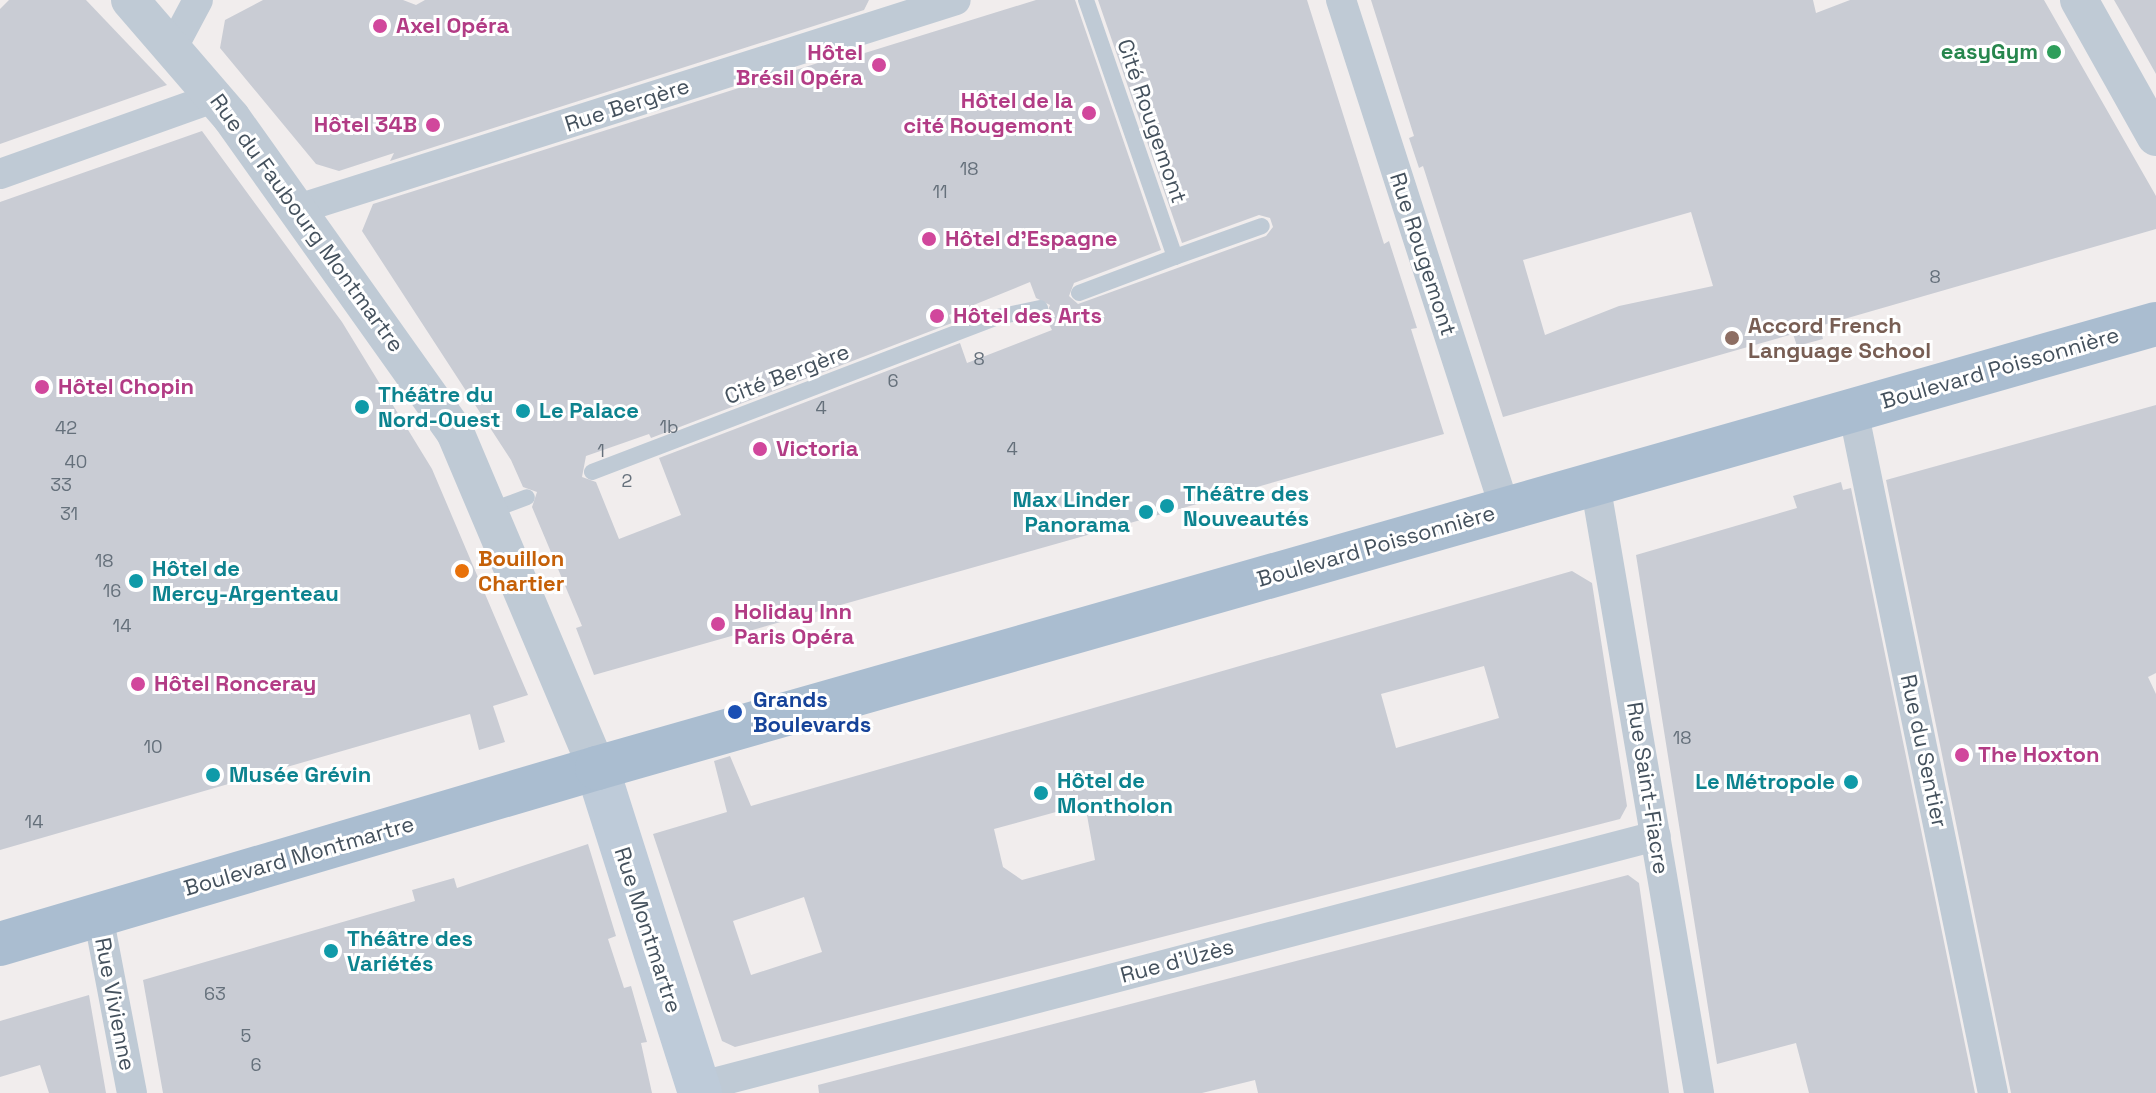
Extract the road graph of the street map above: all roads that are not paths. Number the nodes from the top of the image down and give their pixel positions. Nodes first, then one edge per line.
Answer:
1 (130, 0) edge
2 (956, 0) edge
3 (1086, 0) edge
4 (1341, 0) edge
5 (2079, 0) edge
6 (200, 1) edge
7 (173, 47) junction
8 (216, 97) junction
9 (2156, 137) edge
10 (0, 174) edge
11 (298, 209) junction
12 (1262, 226) dead end
13 (1175, 257) junction
14 (1079, 293) dead end
15 (1040, 308) dead end
16 (2156, 324) edge
17 (1853, 410) junction
18 (592, 472) dead end
19 (1595, 483) junction
20 (527, 497) dead end
21 (1505, 509) junction
22 (492, 510) junction
23 (597, 768) junction
24 (1656, 836) junction
25 (98, 915) junction
26 (0, 944) edge
27 (699, 1090) edge
28 (132, 1093) edge
29 (1699, 1093) edge
30 (1993, 1093) edge

1 - 7 street, Rue du Faubourg Montmartre
2 - 11 street, Rue Bergère
3 - 13 lane, Cité Rougemont
4 - 21 street, Rue Rougemont
5 - 9 street
6 - 7 street
7 - 8 street, Rue du Faubourg Montmartre
8 - 10 street
8 - 11 street, Rue du Faubourg Montmartre
11 - 22 street, Rue du Faubourg Montmartre
12 - 13 lane
13 - 14 lane
15 - 18 lane, Cité Bergère
16 - 17 main road, Boulevard Poissonnière
17 - 19 main road, Boulevard Poissonnière
17 - 30 street, Rue du Sentier
19 - 21 main road, Boulevard Poissonnière
19 - 24 street, Rue Saint-Fiacre
20 - 22 lane
21 - 23 main road, Boulevard Poissonnière
22 - 23 street, Rue du Faubourg Montmartre
23 - 25 main road, Boulevard Montmartre
23 - 27 main road, Rue Montmartre
24 - 27 street, Rue d'Uzès
24 - 29 street, Rue Saint-Fiacre
25 - 26 main road, Boulevard Montmartre
25 - 28 street, Rue Vivienne

